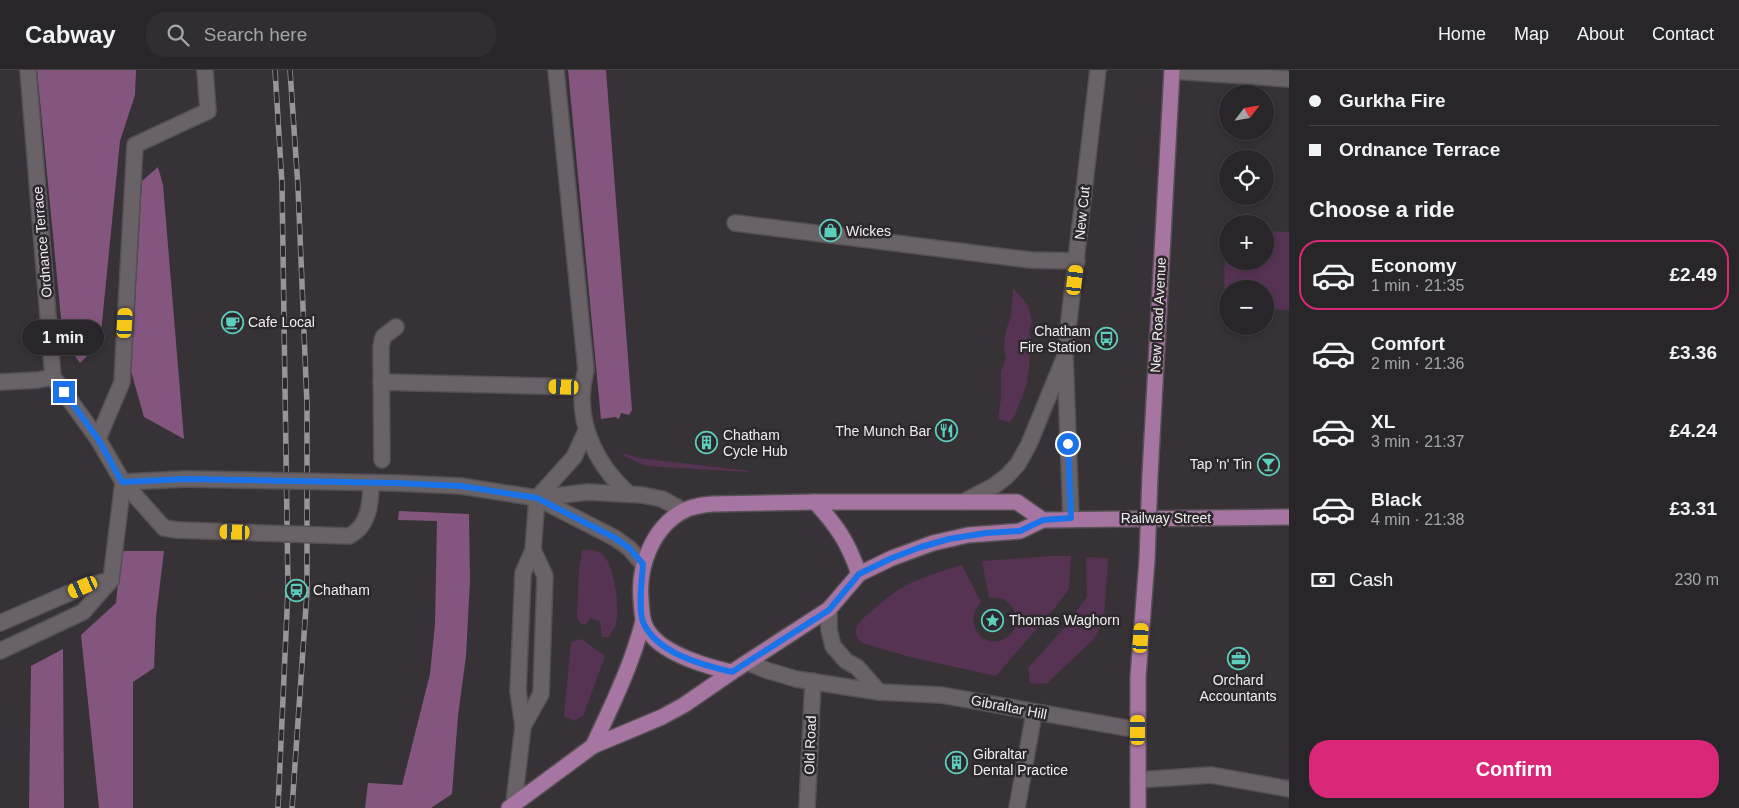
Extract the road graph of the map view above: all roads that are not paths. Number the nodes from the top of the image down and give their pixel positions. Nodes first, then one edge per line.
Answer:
1 (28, 70) edge
2 (205, 70) edge
3 (556, 70) edge
4 (1098, 70) edge
5 (1172, 71) edge
6 (1289, 79) edge
7 (735, 223) dead end
8 (1077, 261) junction
9 (396, 327) dead end
10 (1065, 355) junction
11 (53, 377) junction
12 (0, 382) edge
13 (381, 382) junction
14 (581, 387) junction
15 (586, 431) junction
16 (98, 439) junction
17 (382, 460) dead end
18 (122, 482) junction
19 (371, 482) junction
20 (630, 494) junction
21 (537, 498) junction
22 (815, 502) junction
23 (963, 502) junction
24 (684, 511) junction
25 (1289, 517) edge
26 (1071, 518) junction
27 (1043, 520) junction
28 (533, 550) junction
29 (643, 564) junction
30 (859, 574) junction
31 (111, 580) junction
32 (829, 610) junction
33 (642, 621) junction
34 (0, 623) edge
35 (0, 651) edge
36 (747, 662) junction
37 (732, 672) junction
38 (813, 681) junction
39 (880, 692) junction
40 (1034, 713) junction
41 (523, 726) junction
42 (1138, 730) junction
43 (593, 746) junction
44 (1138, 780) junction
45 (1289, 789) edge
46 (511, 806) edge
47 (807, 808) edge
48 (1017, 808) edge
49 (1138, 808) edge

1 - 11 street, Ordnance Terrace
2 - 16 street
3 - 14 street
4 - 8 street, New Cut
5 - 6 street
5 - 42 main road, New Road Avenue, bridge
7 - 8 street
8 - 10 street, New Cut
9 - 13 street
10 - 23 street, New Cut
10 - 26 street, New Cut
11 - 12 street
11 - 16 street
13 - 14 street
13 - 17 street
14 - 15 street
15 - 20 street
15 - 21 street
16 - 18 street
18 - 19 street, bridge
18 - 19 street, bridge
18 - 31 street
19 - 21 street, bridge
20 - 21 street
20 - 24 street
21 - 28 street
21 - 29 street
22 - 23 main road
22 - 24 main road
22 - 30 main road
23 - 27 main road
24 - 29 main road
25 - 26 main road, Railway Street
26 - 27 main road, Railway Street
27 - 30 main road, Railway Street
28 - 41 street
28 - 41 street
29 - 33 main road
30 - 32 main road
31 - 34 street
31 - 35 street
32 - 36 main road
32 - 39 street
33 - 37 main road
33 - 43 main road
36 - 37 main road
36 - 38 street, Gibraltar Hill
37 - 43 main road
38 - 39 street, Gibraltar Hill
38 - 47 street, Old Road
39 - 40 street, Gibraltar Hill
40 - 42 street, Gibraltar Hill
40 - 48 street
41 - 46 street
42 - 44 main road, New Road Avenue
43 - 46 main road
44 - 45 street
44 - 49 main road, New Road Avenue

